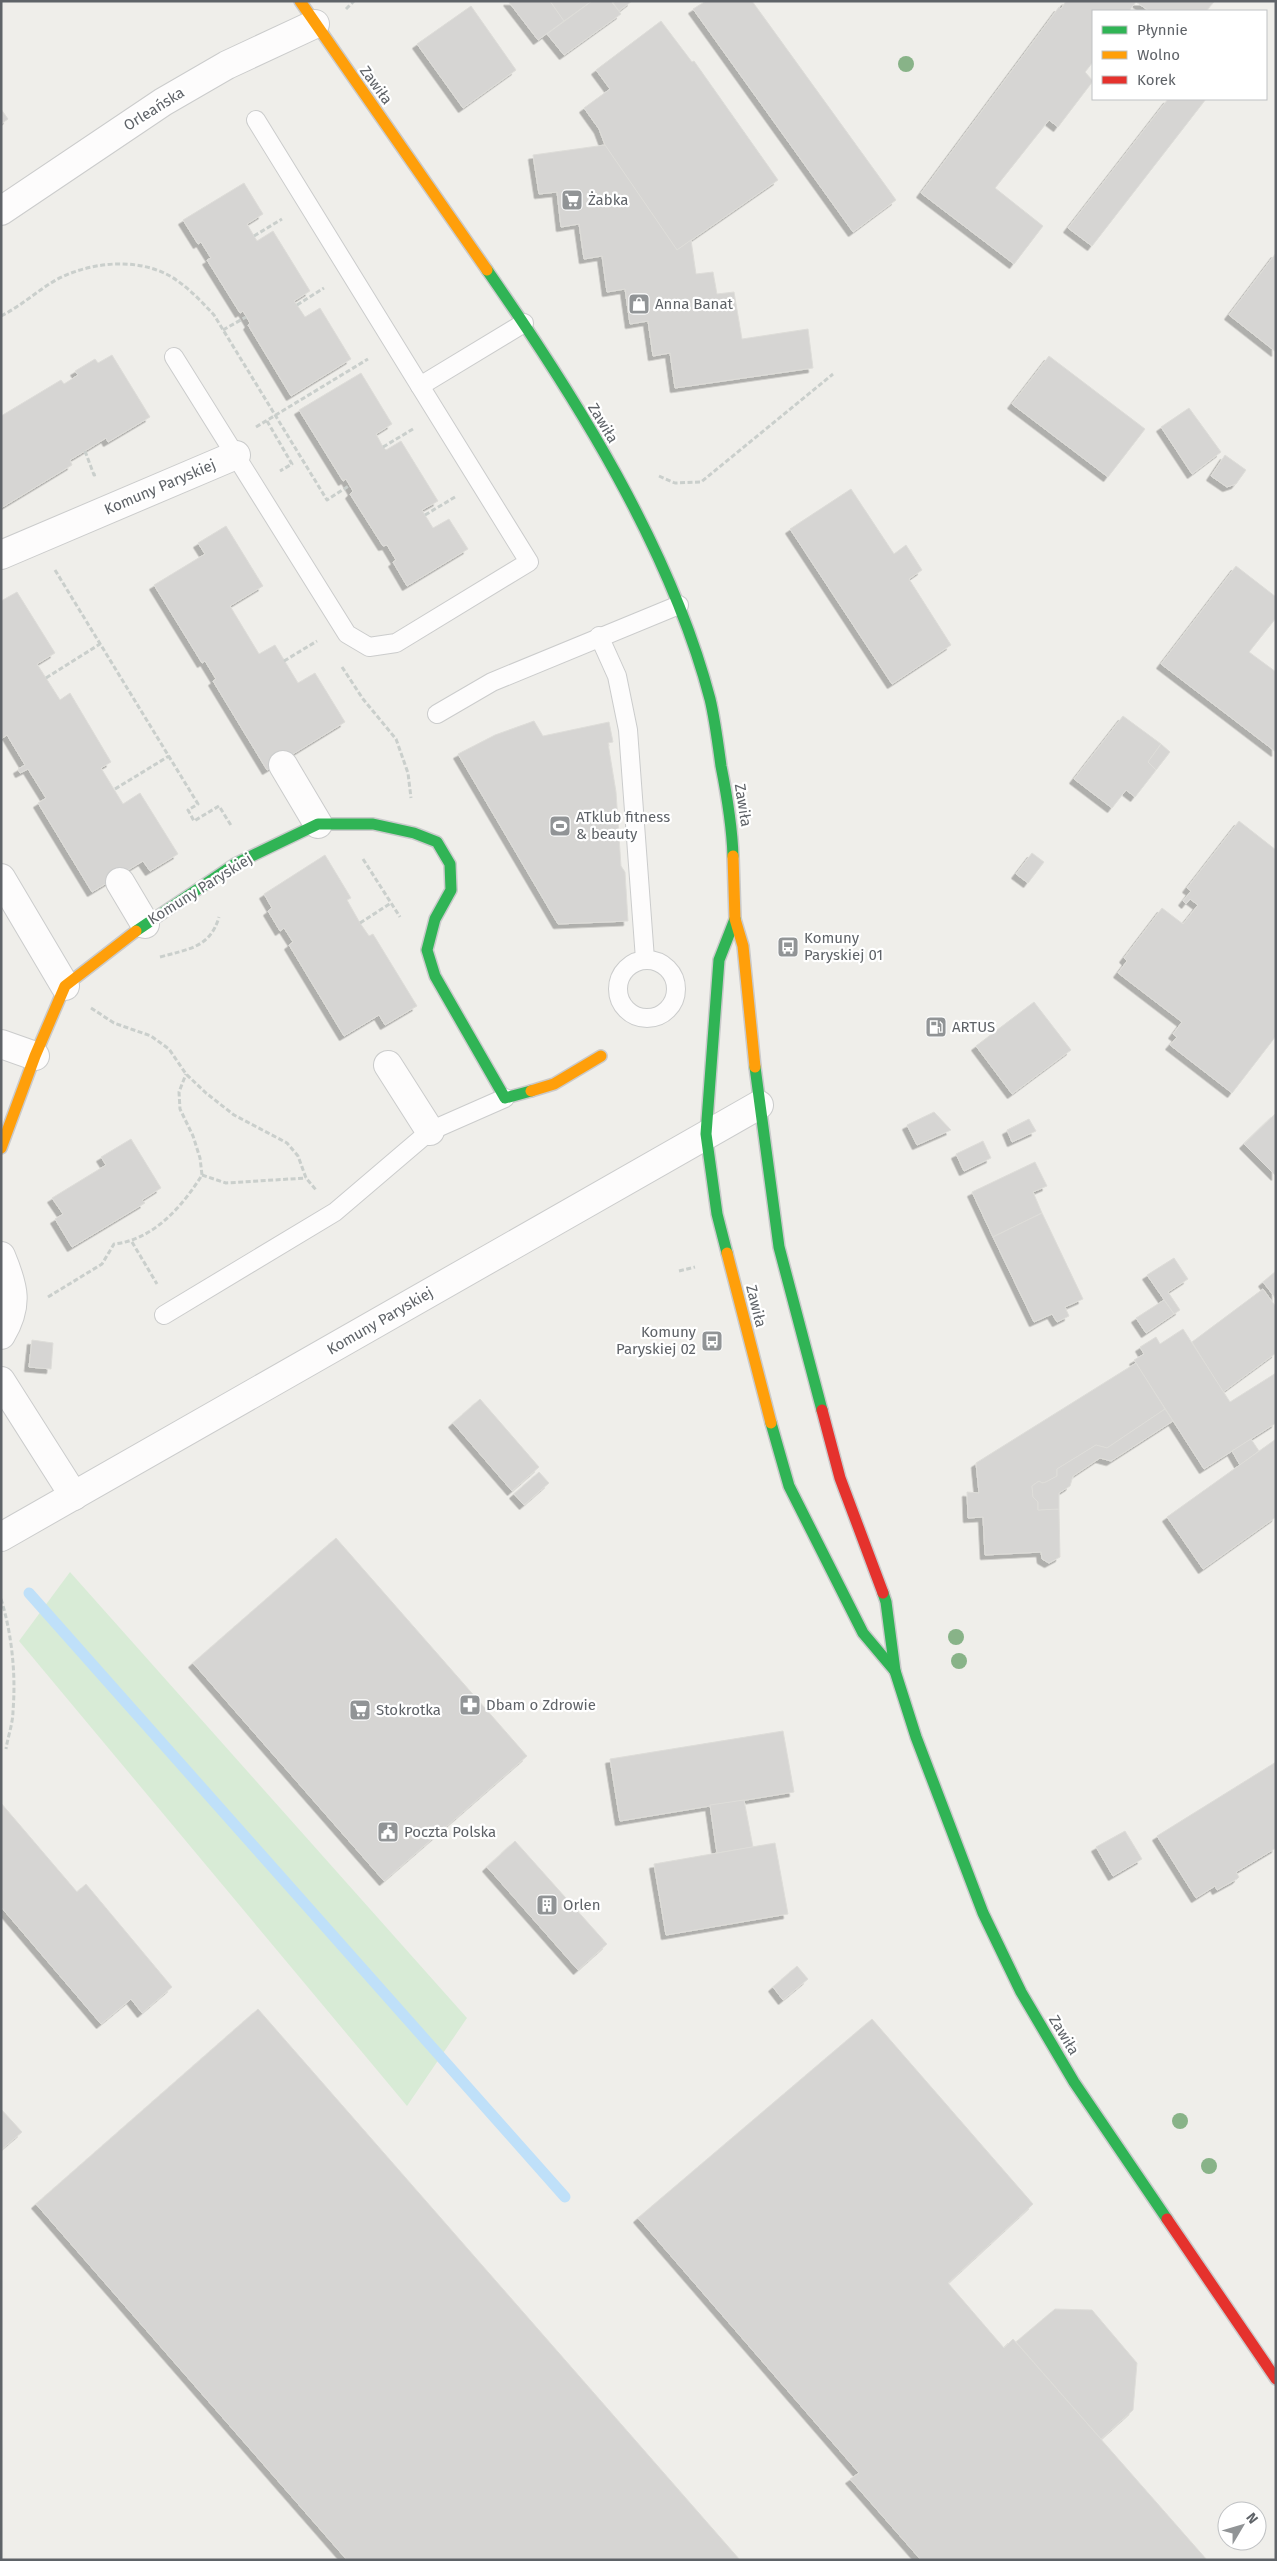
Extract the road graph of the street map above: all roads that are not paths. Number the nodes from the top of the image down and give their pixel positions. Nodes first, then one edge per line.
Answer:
1 (300, 1) edge
2 (315, 24) junction
3 (256, 120) dead end
4 (1, 210) edge
5 (524, 324) junction
6 (174, 357) dead end
7 (420, 386) junction
8 (236, 455) junction
9 (1, 555) edge
10 (679, 605) junction
11 (599, 636) junction
12 (437, 714) dead end
13 (283, 765) dead end
14 (318, 824) junction
15 (1, 878) edge
16 (120, 882) dead end
17 (735, 919) junction
18 (145, 924) junction
19 (644, 959) dead end
20 (74, 994) junction
21 (1, 1044) edge
22 (35, 1056) junction
23 (601, 1056) dead end
24 (388, 1065) dead end
25 (505, 1098) junction
26 (759, 1105) junction
27 (430, 1131) junction
28 (706, 1134) junction
29 (1, 1148) edge
30 (1, 1256) edge
31 (168, 1312) road end
32 (5, 1329) edge
33 (1, 1381) edge
34 (74, 1496) junction
35 (1, 1537) edge
36 (895, 1671) junction
37 (1276, 2380) edge

1 - 2 street, Zawiła
2 - 4 street, Orleańska
2 - 5 street, Zawiła
3 - 7 lane
5 - 7 lane
5 - 10 street, Zawiła
6 - 8 lane
7 - 8 lane
8 - 9 street, Komuny Paryskiej
10 - 11 lane
10 - 17 street, Zawiła
11 - 12 lane
11 - 19 lane
13 - 14 street
14 - 18 street, Komuny Paryskiej
14 - 25 street, Komuny Paryskiej
15 - 20 street
16 - 18 street
17 - 26 street, Zawiła
17 - 28 street, Zawiła
18 - 20 street, Komuny Paryskiej
20 - 22 street, Komuny Paryskiej
21 - 22 street
22 - 29 street, Komuny Paryskiej
23 - 25 street
24 - 27 street
25 - 27 lane
26 - 28 street, Komuny Paryskiej
26 - 36 street, Zawiła
27 - 31 lane
28 - 34 street, Komuny Paryskiej
28 - 36 street, Zawiła
30 - 32 street
33 - 34 street
34 - 35 street, Komuny Paryskiej
36 - 37 street, Zawiła

